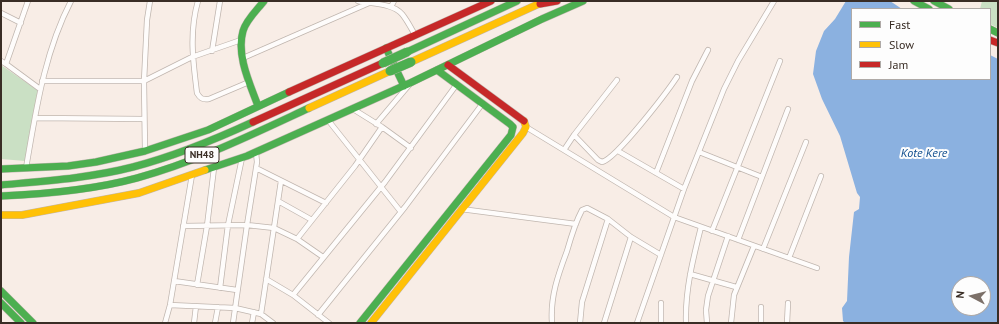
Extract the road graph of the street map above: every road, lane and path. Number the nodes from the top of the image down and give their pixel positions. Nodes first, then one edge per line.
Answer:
1 (28, 1) edge
2 (70, 1) edge
3 (150, 1) edge
4 (198, 1) edge
5 (220, 1) edge
6 (264, 1) edge
7 (358, 1) edge
8 (394, 1) edge
9 (491, 1) edge
10 (516, 1) edge
11 (557, 1) edge
12 (583, 1) edge
13 (774, 1) edge
14 (914, 1) edge
15 (934, 1) edge
16 (541, 3) edge
17 (369, 4) junction
18 (391, 7) junction
19 (926, 8) edge
20 (947, 8) edge
21 (1, 13) edge
22 (21, 23) junction
23 (415, 35) junction
24 (241, 40) junction
25 (386, 48) junction
26 (708, 50) dead end
27 (212, 51) junction
28 (192, 57) junction
29 (243, 58) junction
30 (1, 61) edge
31 (780, 61) dead end
32 (6, 64) junction
33 (448, 65) junction
34 (437, 70) junction
35 (677, 77) dead end
36 (617, 80) dead end
37 (42, 81) junction
38 (144, 81) junction
39 (249, 82) junction
40 (458, 84) junction
41 (407, 85) junction
42 (40, 89) junction
43 (483, 103) junction
44 (258, 106) junction
45 (353, 109) junction
46 (788, 109) dead end
47 (35, 118) junction
48 (144, 119) junction
49 (328, 120) junction
50 (376, 124) junction
51 (382, 127) junction
52 (526, 127) junction
53 (574, 135) junction
54 (806, 142) dead end
55 (411, 148) junction
56 (564, 150) junction
57 (145, 151) junction
58 (618, 151) junction
59 (699, 152) junction
60 (256, 153) junction
61 (242, 158) junction
62 (360, 160) junction
63 (737, 167) junction
64 (26, 168) junction
65 (214, 168) junction
66 (256, 168) junction
67 (1, 169) edge
68 (656, 173) junction
69 (192, 175) junction
70 (821, 176) dead end
71 (762, 177) junction
72 (281, 181) junction
73 (1, 185) edge
74 (380, 187) junction
75 (684, 189) junction
76 (1, 196) edge
77 (278, 201) junction
78 (326, 203) junction
79 (461, 209) junction
80 (401, 212) junction
81 (1, 215) edge
82 (674, 217) junction
83 (608, 219) junction
84 (312, 220) junction
85 (576, 224) junction
86 (228, 225) junction
87 (247, 225) junction
88 (183, 226) junction
89 (207, 226) junction
90 (701, 227) junction
91 (274, 228) junction
92 (712, 231) junction
93 (728, 236) junction
94 (631, 237) junction
95 (297, 239) junction
96 (738, 240) junction
97 (754, 246) junction
98 (763, 249) junction
99 (661, 255) junction
100 (324, 257) junction
101 (789, 258) junction
102 (817, 268) dead end
103 (690, 274) junction
104 (266, 279) junction
105 (714, 280) junction
106 (174, 281) junction
107 (197, 285) junction
108 (736, 287) junction
109 (220, 288) junction
110 (237, 290) junction
111 (1, 292) edge
112 (293, 295) junction
113 (1, 303) edge
114 (661, 303) dead end
115 (788, 304) dead end
116 (170, 305) junction
117 (196, 306) junction
118 (218, 306) junction
119 (761, 307) dead end
120 (235, 308) junction
121 (254, 312) junction
122 (261, 314) junction
123 (318, 315) junction
124 (21, 323) edge
125 (33, 323) edge
126 (165, 323) edge
127 (194, 323) edge
128 (215, 323) edge
129 (233, 323) edge
130 (252, 323) edge
131 (273, 323) edge
132 (329, 323) edge
133 (360, 323) edge
134 (372, 323) edge
135 (552, 323) edge
136 (580, 323) edge
137 (604, 323) edge
138 (637, 323) edge
139 (661, 323) edge
140 (686, 323) edge
141 (707, 323) edge
142 (731, 323) edge
143 (761, 323) edge
144 (787, 323) edge

1 - 22 street
2 - 37 street
3 - 38 street
4 - 28 street
5 - 27 street
6 - 24 main road
7 - 17 street
8 - 18 street
9 - 23 main road
10 - 73 main road, NH48, bridge
11 - 16 main road
12 - 33 main road
13 - 59 street
14 - 19 main road
15 - 20 main road
16 - 76 main road, NH48, bridge
17 - 18 street
17 - 29 street
18 - 23 street
21 - 22 street
22 - 32 street
23 - 25 main road
24 - 27 street
24 - 29 main road
25 - 41 main road
25 - 44 main road
26 - 68 street
27 - 28 street
28 - 38 street
28 - 39 street
29 - 39 main road
30 - 32 street
31 - 63 street
32 - 42 street
33 - 34 main road
33 - 52 main road
34 - 40 main road
34 - 41 main road
35 - 58 street
36 - 53 street
37 - 38 street
37 - 42 street
38 - 48 street
39 - 44 main road
40 - 43 main road
40 - 55 street
41 - 45 main road
41 - 50 street
42 - 47 street
43 - 80 street
43 - 133 main road
44 - 57 main road
45 - 49 main road
45 - 50 street
46 - 71 street
47 - 48 street
47 - 64 street
48 - 57 street
49 - 60 main road
49 - 62 street
50 - 51 street
51 - 55 street
51 - 62 street
52 - 56 street
52 - 79 main road
53 - 56 street
53 - 58 street
54 - 98 street
55 - 74 street
56 - 82 street
57 - 64 main road
58 - 68 street
59 - 63 street
59 - 75 street
60 - 61 main road
60 - 66 street
61 - 65 main road
61 - 86 street
62 - 74 street
62 - 78 street
63 - 71 street
63 - 92 street
64 - 67 main road
65 - 69 main road
65 - 89 street
66 - 72 street
66 - 87 street
68 - 75 street
69 - 81 main road
69 - 88 street
70 - 101 street
71 - 96 street
72 - 77 street
72 - 78 street
74 - 80 street
74 - 100 street
75 - 82 street
77 - 84 street
77 - 91 street
78 - 84 street
79 - 85 street
79 - 134 main road
80 - 123 street
82 - 90 street
82 - 99 street
83 - 85 street
83 - 94 street
83 - 136 street
84 - 95 street
85 - 135 street
86 - 87 street
86 - 89 street
86 - 109 street
87 - 91 street
87 - 110 street
88 - 89 street
88 - 106 street
89 - 107 street
90 - 92 street
90 - 103 street
91 - 95 street
91 - 104 street
92 - 93 street
93 - 96 street
93 - 105 street
94 - 99 street
94 - 137 street
95 - 100 street
96 - 97 street
97 - 98 street
97 - 108 street
98 - 101 street
99 - 138 street
100 - 112 street
101 - 102 street
103 - 105 street
103 - 140 street
104 - 112 street
104 - 122 street
105 - 108 street
105 - 141 street
106 - 107 street
106 - 116 street
107 - 109 street
108 - 142 street
109 - 110 street
110 - 120 street
111 - 125 main road
112 - 123 street
113 - 124 main road
114 - 139 street
115 - 144 street
116 - 117 street
116 - 126 street
117 - 118 street
117 - 127 street
118 - 120 street
118 - 128 street
119 - 143 street
120 - 121 street
120 - 129 street
121 - 122 street
121 - 130 street
122 - 131 street
123 - 132 street

